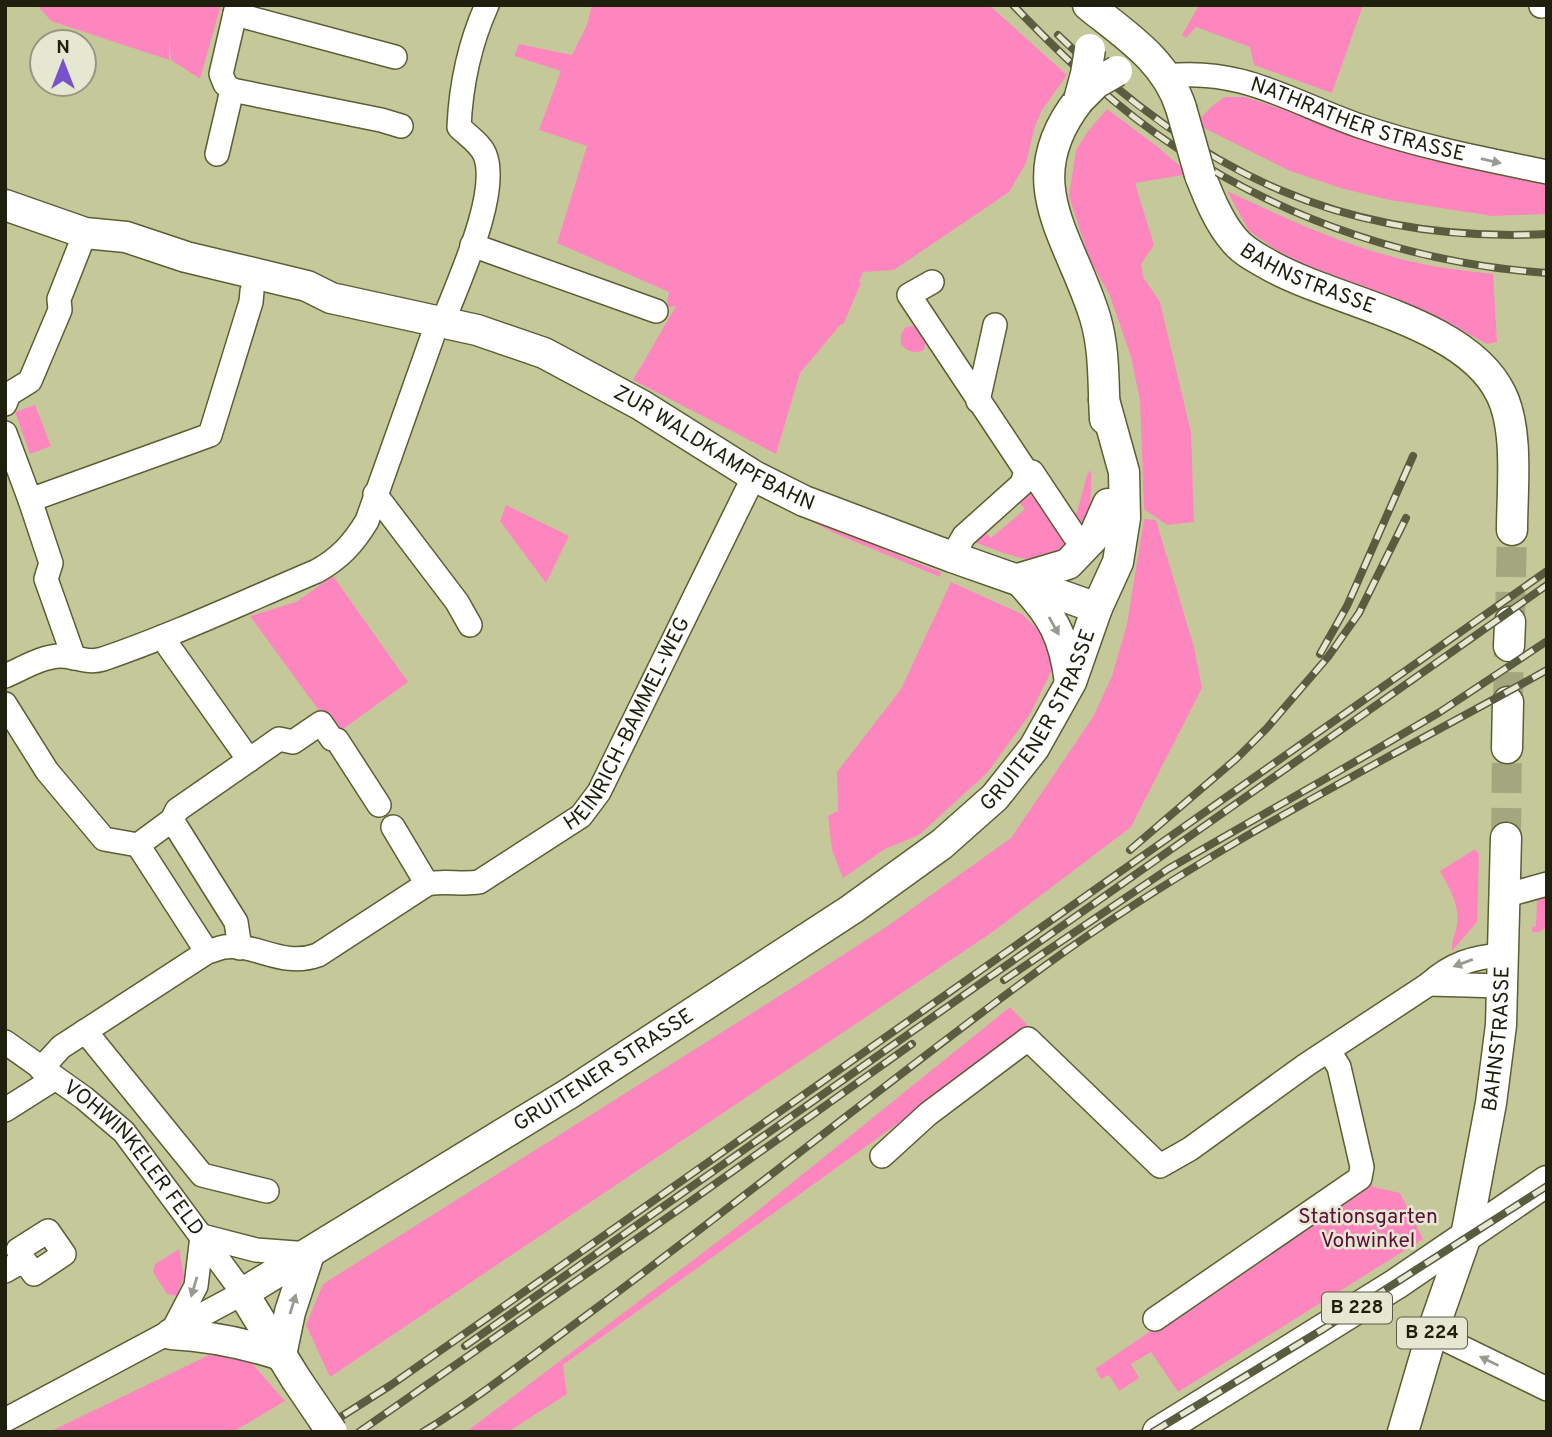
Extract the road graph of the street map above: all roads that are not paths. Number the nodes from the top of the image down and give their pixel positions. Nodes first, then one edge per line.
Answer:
1 (487, 5) edge
2 (1078, 5) edge
3 (1088, 5) edge
4 (236, 10) edge
5 (395, 57) dead end
6 (1160, 67) junction
7 (232, 90) junction
8 (1074, 107) junction
9 (401, 126) dead end
10 (217, 154) dead end
11 (1547, 172) edge
12 (5, 205) edge
13 (85, 233) junction
14 (472, 245) junction
15 (932, 282) dead end
16 (252, 291) junction
17 (331, 298) junction
18 (656, 311) dead end
19 (441, 321) junction
20 (995, 325) dead end
21 (1104, 400) junction
22 (978, 401) junction
23 (5, 404) edge
24 (5, 433) edge
25 (1026, 471) junction
26 (754, 476) junction
27 (375, 494) junction
28 (30, 500) junction
29 (1108, 504) junction
30 (1512, 530) tunnel mouth
31 (1074, 535) dead end
32 (952, 557) junction
33 (1018, 579) junction
34 (1097, 608) junction
35 (470, 625) dead end
36 (162, 637) junction
37 (74, 658) junction
38 (5, 676) edge
39 (1070, 682) junction
40 (1508, 702) tunnel mouth
41 (5, 704) edge
42 (1507, 748) tunnel mouth
43 (243, 751) junction
44 (379, 805) dead end
45 (172, 820) junction
46 (393, 827) dead end
47 (1506, 838) tunnel mouth
48 (138, 845) junction
49 (427, 884) junction
50 (1547, 884) edge
51 (1504, 896) junction
52 (240, 948) junction
53 (208, 952) junction
54 (1502, 955) junction
55 (1429, 984) junction
56 (1502, 986) junction
57 (85, 1031) junction
58 (5, 1042) edge
59 (1329, 1051) junction
60 (48, 1074) junction
61 (5, 1110) edge
62 (883, 1156) dead end
63 (1547, 1181) edge
64 (267, 1191) dead end
65 (202, 1236) junction
66 (1466, 1236) junction
67 (310, 1254) junction
68 (243, 1293) junction
69 (1155, 1319) dead end
70 (1432, 1333) junction
71 (171, 1334) junction
72 (288, 1367) junction
73 (1547, 1389) edge
74 (5, 1420) edge
75 (332, 1432) edge
76 (1158, 1432) edge
77 (1403, 1432) edge

1 - 14 street
2 - 8 main road, bridge
3 - 6 main road, BAHNSTRASSE
4 - 5 street
4 - 7 street
6 - 8 main road, GRUITENER STRASSE, bridge
6 -> 11 street, NATHRATHER STRASSE
6 - 30 main road, BAHNSTRASSE, bridge
7 - 9 street
7 - 10 street
8 - 21 main road, GRUITENER STRASSE
12 - 13 main road, ZUR WALDKAMPFBAHN
13 - 16 main road, ZUR WALDKAMPFBAHN
13 - 17 main road, ZUR WALDKAMPFBAHN
13 - 23 street
14 - 18 street
14 - 19 street
15 - 22 street
16 - 17 main road, ZUR WALDKAMPFBAHN
16 - 28 street
17 - 19 main road, ZUR WALDKAMPFBAHN
19 - 26 main road, ZUR WALDKAMPFBAHN
19 - 27 street
20 - 22 street
21 - 29 main road, GRUITENER STRASSE
21 - 34 main road, GRUITENER STRASSE
22 - 25 street
24 - 28 street
25 - 31 street
25 - 32 street
26 - 32 main road, ZUR WALDKAMPFBAHN
26 - 49 street, HEINRICH-BAMMEL-WEG
27 - 35 street
27 - 36 street
28 - 37 street
29 - 33 main road
29 - 34 main road, GRUITENER STRASSE
32 - 33 main road, ZUR WALDKAMPFBAHN
33 - 34 main road, ZUR WALDKAMPFBAHN
33 -> 39 main road
34 - 39 main road, GRUITENER STRASSE
36 - 37 street
36 - 43 street
37 - 38 street
39 - 67 main road, GRUITENER STRASSE
40 - 42 main road
41 - 48 street
43 - 44 street
43 - 45 street
45 - 48 street
45 - 52 street
46 - 49 street
47 - 51 main road, BAHNSTRASSE
48 - 53 street
49 - 52 street
50 - 51 street
51 - 54 main road, BAHNSTRASSE
52 - 53 street
53 - 57 street
54 -> 55 street
54 - 56 main road, BAHNSTRASSE
55 - 56 street
55 - 59 street
56 - 66 main road, BAHNSTRASSE
57 - 60 street
57 - 64 street
58 - 60 street, VOHWINKELER FELD
59 - 62 street
59 - 69 street
60 - 61 street
60 - 65 street, VOHWINKELER FELD
63 - 66 main road, B 228
65 - 67 street
65 - 68 street, VOHWINKELER FELD
65 -> 71 street
66 - 70 main road, B 224
66 - 76 main road, B 228
67 - 68 main road, GRUITENER STRASSE
72 -> 67 main road
68 - 71 street, GRUITENER STRASSE
68 - 72 main road
73 -> 70 street
70 - 77 main road, B 224
71 - 72 main road
71 - 74 street, GRUITENER STRASSE
72 - 75 main road, bridge

